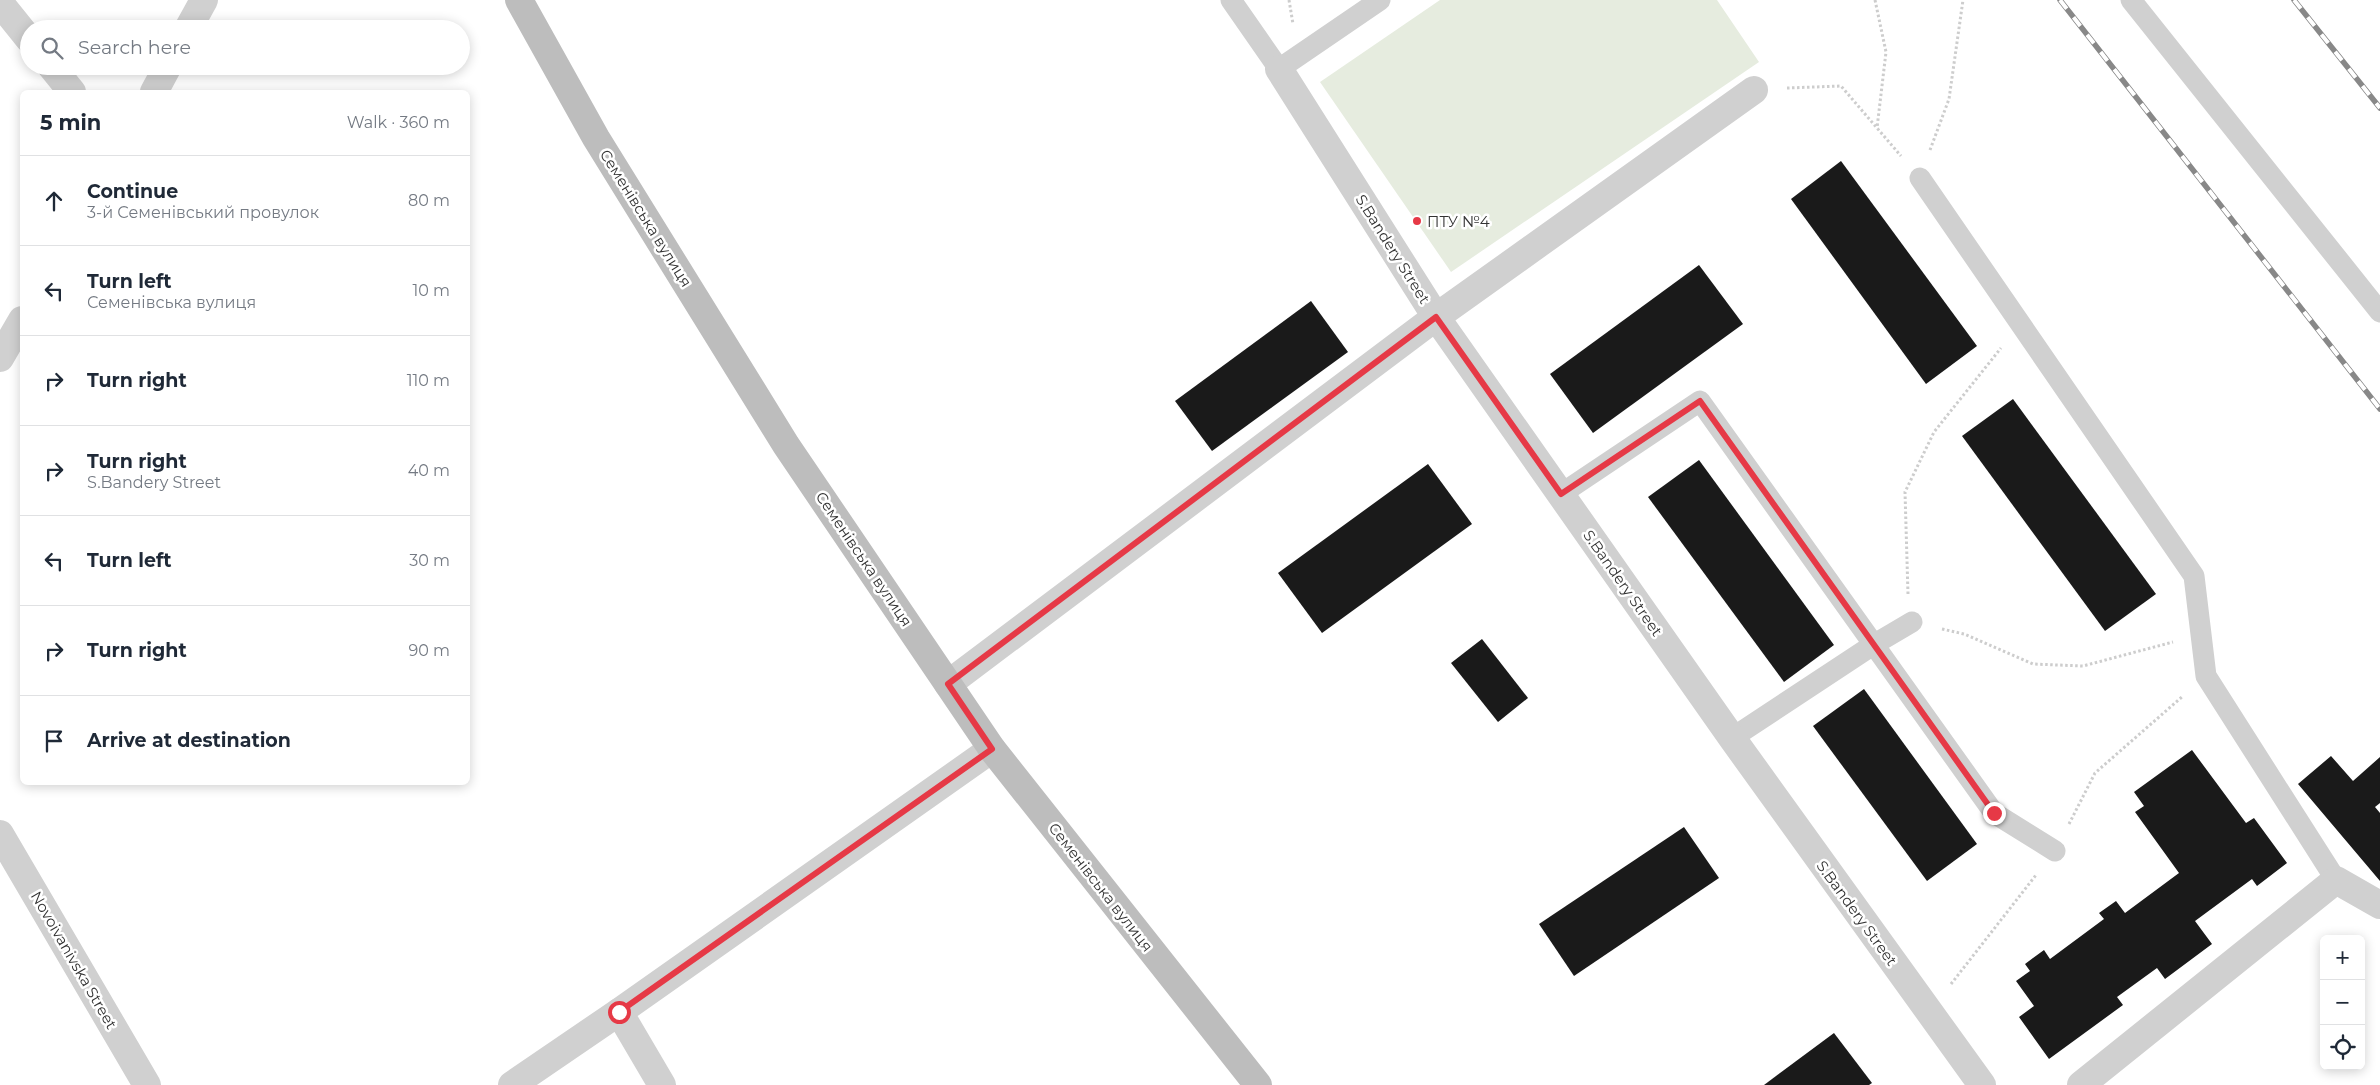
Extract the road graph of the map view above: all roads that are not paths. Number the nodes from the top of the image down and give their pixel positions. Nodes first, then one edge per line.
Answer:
1 (204, 0) edge
2 (519, 0) edge
3 (1231, 0) edge
4 (1380, 0) edge
5 (2131, 0) edge
6 (0, 4) edge
7 (193, 20) edge
8 (20, 28) edge
9 (1279, 69) junction
10 (58, 75) edge
11 (163, 75) edge
12 (70, 90) edge
13 (155, 90) edge
14 (1754, 90) road end
15 (1920, 178) road end
16 (2380, 312) edge
17 (1436, 317) junction
18 (20, 323) edge
19 (0, 358) edge
20 (1561, 494) junction
21 (1912, 622) road end
22 (1873, 644) junction
23 (948, 684) junction
24 (1732, 738) junction
25 (992, 749) junction
26 (0, 834) edge
27 (2055, 851) dead end
28 (2336, 880) junction
29 (2380, 905) edge
30 (619, 1012) junction
31 (147, 1085) edge
32 (512, 1085) edge
33 (662, 1085) edge
34 (1258, 1085) edge
35 (1982, 1085) edge
36 (2081, 1085) edge

1 - 7 street
2 - 23 street, Семенівська вулиця
3 - 9 lane
4 - 9 lane
5 - 16 lane
6 - 8 street
9 - 17 street, S.Bandery Street
10 - 12 street
11 - 13 street
14 - 17 street
15 - 28 lane
17 - 20 street, S.Bandery Street
17 - 23 street
18 - 19 street
20 - 22 lane
20 - 24 street, S.Bandery Street
21 - 22 lane
22 - 24 lane
22 - 27 lane
23 - 25 street, Семенівська вулиця
24 - 35 street, S.Bandery Street
25 - 30 street
25 - 34 street, Семенівська вулиця
26 - 31 street, Novoivanivska Street
28 - 29 street
28 - 36 street
30 - 32 street
30 - 33 street

